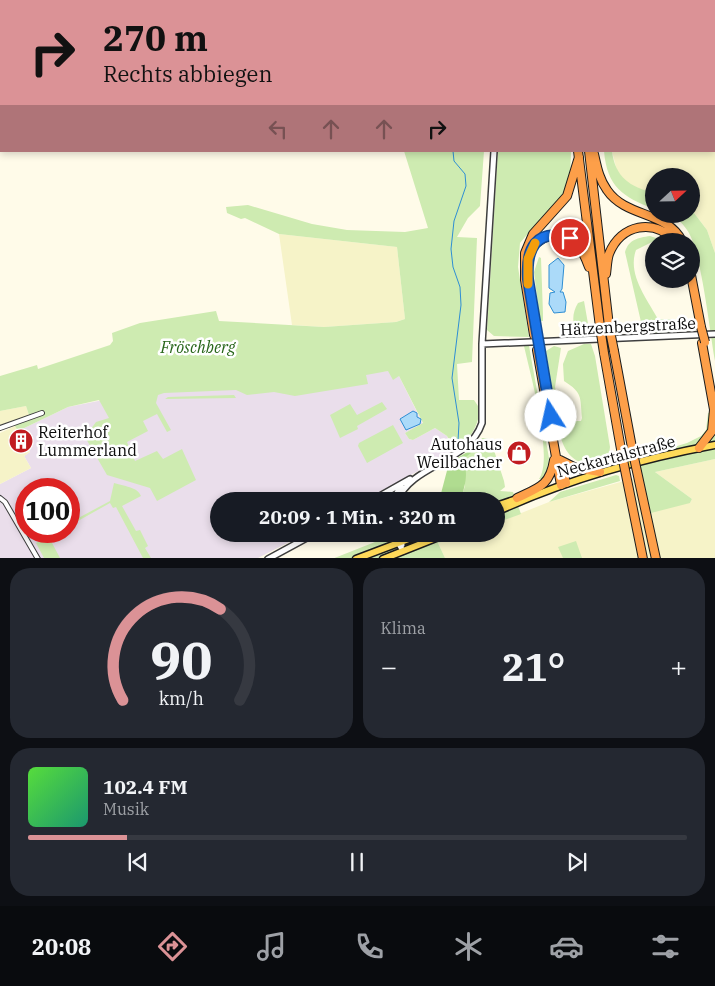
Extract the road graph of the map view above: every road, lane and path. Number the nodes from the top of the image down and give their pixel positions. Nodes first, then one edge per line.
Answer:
1 (494, 152) edge
2 (591, 152) edge
3 (591, 152) edge
4 (579, 154) edge
5 (663, 233) edge
6 (677, 233) edge
7 (592, 273) junction
8 (604, 286) junction
9 (691, 288) edge
10 (693, 288) edge
11 (700, 327) junction
12 (715, 334) edge
13 (536, 335) junction
14 (703, 342) junction
15 (482, 344) junction
16 (715, 398) edge
17 (714, 412) edge
18 (42, 413) dead end
19 (0, 428) edge
20 (715, 445) edge
21 (699, 448) junction
22 (457, 454) junction
23 (557, 458) junction
24 (600, 472) junction
25 (402, 484) junction
26 (563, 484) junction
27 (387, 492) edge
28 (397, 492) edge
29 (403, 492) edge
30 (526, 497) junction
31 (0, 498) edge
32 (517, 498) junction
33 (505, 503) edge
34 (505, 508) edge
35 (299, 542) edge
36 (399, 542) joint
37 (424, 542) edge
38 (402, 551) junction
39 (38, 558) edge
40 (268, 558) edge
41 (356, 558) edge
42 (382, 558) edge
43 (643, 558) edge
44 (656, 558) edge

1 - 15 street
2 - 6 highway
3 - 8 highway
4 - 7 highway
4 - 13 highway
5 - 8 highway
7 - 13 highway
7 - 43 highway, bridge
8 - 44 highway, bridge
9 - 11 highway
10 - 11 highway
11 - 14 highway, bridge
12 - 15 street, Hätzenbergstraße
13 - 23 highway, bridge
14 - 16 highway
14 - 17 highway
15 - 22 street
17 - 21 highway
18 - 19 street
20 - 21 main road, Neckartalstraße
21 - 24 main road, Neckartalstraße
22 - 25 street
22 - 29 street
23 - 24 highway
23 - 26 highway
23 - 32 highway
24 - 26 main road, Neckartalstraße
25 - 27 street
25 - 28 street
26 - 30 main road, Neckartalstraße
30 - 32 main road, Neckartalstraße
30 - 34 main road, Neckartalstraße
31 - 39 street
32 - 33 main road, Neckartalstraße
35 - 40 street
36 - 38 street
36 - 41 main road
37 - 38 main road
38 - 42 main road

